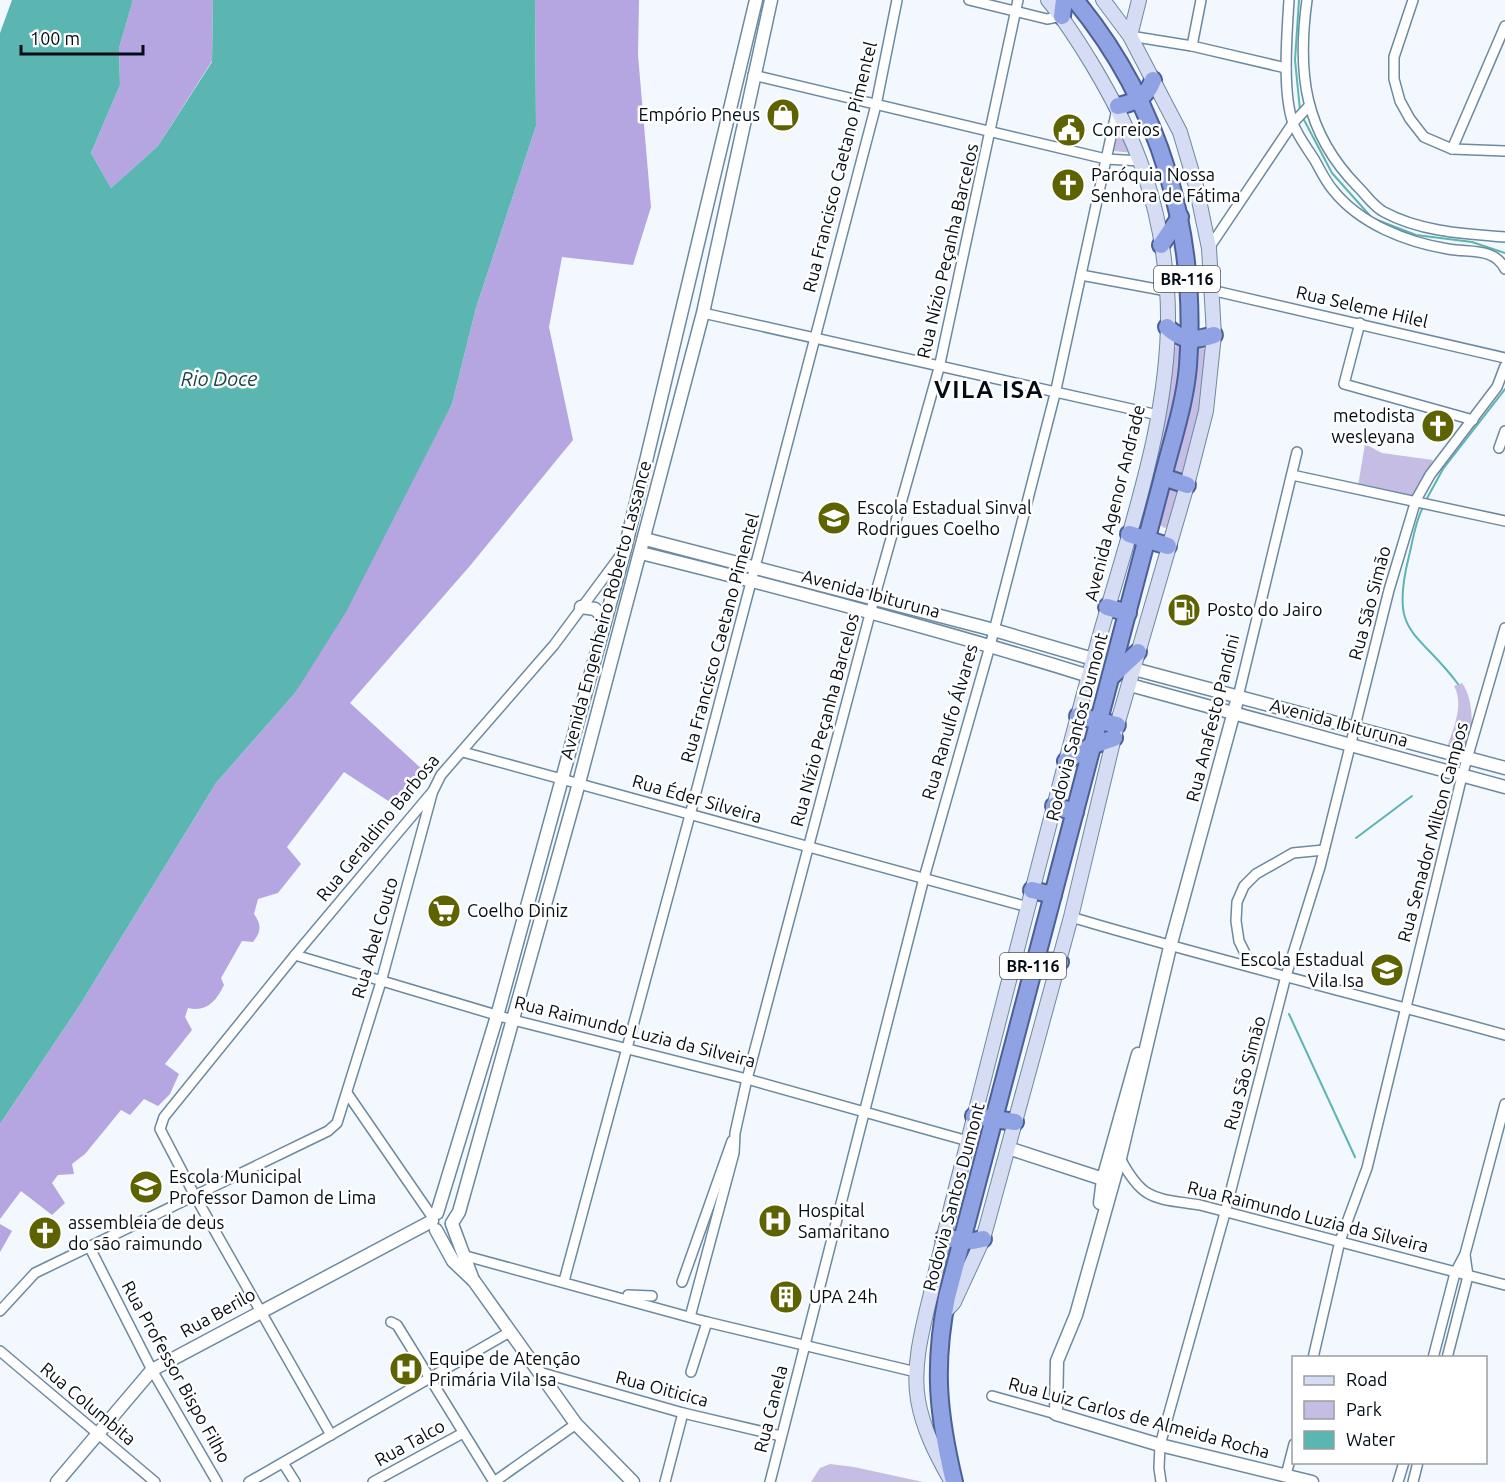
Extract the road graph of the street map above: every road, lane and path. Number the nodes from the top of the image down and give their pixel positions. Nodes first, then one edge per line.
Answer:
1 (756, 0) edge
2 (771, 0) edge
3 (897, 0) edge
4 (969, 0) edge
5 (1018, 0) edge
6 (1048, 0) edge
7 (1075, 0) edge
8 (1103, 0) edge
9 (1139, 0) edge
10 (1201, 0) edge
11 (1289, 0) edge
12 (1307, 0) edge
13 (1413, 0) edge
14 (1063, 8) edge
15 (1015, 11) junction
16 (1505, 27) edge
17 (1130, 36) junction
18 (1192, 46) junction
19 (1286, 68) junction
20 (753, 75) junction
21 (1154, 80) junction
22 (1140, 99) junction
23 (876, 105) junction
24 (1118, 106) junction
25 (1308, 107) junction
26 (1293, 123) junction
27 (992, 132) junction
28 (1452, 149) junction
29 (1505, 151) edge
30 (1106, 159) junction
31 (1141, 161) junction
32 (1180, 217) junction
33 (1504, 235) edge
34 (1161, 244) junction
35 (1209, 248) junction
36 (1505, 268) edge
37 (1081, 275) junction
38 (1211, 290) junction
39 (1167, 291) junction
40 (704, 313) junction
41 (1360, 323) junction
42 (1167, 327) junction
43 (1214, 335) junction
44 (814, 339) junction
45 (1188, 341) junction
46 (1505, 358) edge
47 (1505, 366) edge
48 (939, 368) junction
49 (1055, 394) junction
50 (1158, 415) junction
51 (1473, 420) junction
52 (1505, 431) edge
53 (650, 446) junction
54 (1499, 448) dead end
55 (666, 449) junction
56 (1297, 452) dead end
57 (1292, 475) junction
58 (1163, 477) junction
59 (1187, 485) junction
60 (1416, 500) junction
61 (1505, 522) edge
62 (1129, 534) junction
63 (645, 538) junction
64 (1146, 540) junction
65 (1168, 546) junction
66 (625, 549) junction
67 (641, 553) junction
68 (756, 567) junction
69 (752, 580) junction
70 (874, 598) junction
71 (581, 607) junction
72 (1107, 607) junction
73 (870, 613) junction
74 (1128, 613) junction
75 (604, 618) junction
76 (1505, 628) edge
77 (994, 630) junction
78 (990, 646) junction
79 (1138, 652) junction
80 (1093, 659) junction
81 (1134, 669) junction
82 (1089, 676) junction
83 (1111, 678) junction
84 (1130, 685) junction
85 (1238, 697) junction
86 (1233, 714) junction
87 (1078, 716) junction
88 (1098, 721) junction
89 (1356, 728) junction
90 (1116, 732) junction
91 (1350, 745) junction
92 (1091, 746) junction
93 (463, 752) junction
94 (1468, 757) junction
95 (1066, 761) junction
96 (1505, 768) edge
97 (1462, 776) junction
98 (560, 778) junction
99 (579, 783) junction
100 (1505, 787) edge
101 (433, 791) junction
102 (1054, 806) junction
103 (1075, 812) junction
104 (690, 815) junction
105 (809, 847) junction
106 (1324, 850) junction
107 (924, 878) junction
108 (1032, 890) junction
109 (1053, 895) junction
110 (1028, 907) junction
111 (1071, 917) junction
112 (1170, 947) junction
113 (295, 955) junction
114 (1034, 961) junction
115 (1060, 962) junction
116 (1251, 965) junction
117 (1286, 976) junction
118 (381, 982) junction
119 (1160, 992) junction
120 (1404, 1007) junction
121 (497, 1016) junction
122 (513, 1020) junction
123 (1505, 1035) edge
124 (627, 1048) junction
125 (747, 1079) junction
126 (347, 1093) junction
127 (1505, 1104) edge
128 (864, 1113) junction
129 (974, 1116) junction
130 (994, 1121) junction
131 (465, 1122) junction
132 (1015, 1122) junction
133 (483, 1126) junction
134 (735, 1133) junction
135 (968, 1141) junction
136 (1008, 1148) junction
137 (1120, 1158) junction
138 (1103, 1179) junction
139 (195, 1196) junction
140 (1225, 1213) junction
141 (434, 1221) junction
142 (452, 1224) junction
143 (944, 1238) junction
144 (961, 1239) junction
145 (983, 1239) junction
146 (1340, 1241) junction
147 (1095, 1245) junction
148 (89, 1246) junction
149 (1465, 1254) junction
150 (466, 1256) junction
151 (1455, 1273) junction
152 (1468, 1276) junction
153 (474, 1281) junction
154 (564, 1281) junction
155 (682, 1282) dead end
156 (1505, 1285) edge
157 (605, 1293) junction
158 (652, 1296) dead end
159 (0, 1311) edge
160 (260, 1311) junction
161 (944, 1313) junction
162 (690, 1317) junction
163 (391, 1322) dead end
164 (707, 1322) junction
165 (508, 1333) junction
166 (804, 1344) junction
167 (0, 1351) edge
168 (1313, 1356) edge
169 (1433, 1356) edge
170 (1448, 1356) edge
171 (152, 1370) junction
172 (536, 1372) junction
173 (690, 1372) dead end
174 (916, 1372) junction
175 (428, 1379) junction
176 (992, 1396) dead end
177 (683, 1413) junction
178 (1056, 1414) junction
179 (576, 1424) junction
180 (463, 1432) junction
181 (96, 1433) junction
182 (331, 1435) junction
183 (781, 1436) junction
184 (1160, 1445) junction
185 (1292, 1448) edge
186 (283, 1463) junction
187 (1403, 1464) edge
188 (1418, 1464) edge
189 (1286, 1475) junction
190 (1269, 1477) edge
191 (57, 1482) edge
192 (155, 1482) edge
193 (217, 1482) edge
194 (249, 1482) edge
195 (294, 1482) edge
196 (373, 1482) edge
197 (494, 1482) edge
198 (633, 1482) edge
199 (666, 1482) edge
200 (770, 1482) edge
201 (953, 1482) edge
202 (1161, 1482) edge
203 (1312, 1482) edge
204 (1398, 1482) edge
205 (1413, 1482) edge

1 - 53 street, Avenida Engenheiro Roberto Lassance
2 - 20 street, Avenida Engenheiro Roberto Lassance
3 - 23 street, Rua Francisco Caetano Pimentel
4 - 15 street
5 - 15 street, Rua Nízio Peçanha Barcelos
6 - 14 main road, Avenida Agenor Andrade
7 - 22 highway, Rodovia Santos Dumont / BR-116
8 - 17 main road
9 - 17 main road
10 - 18 street
11 - 19 street
12 - 25 street
13 - 28 street
14 - 15 street
14 - 24 main road, Avenida Agenor Andrade
15 - 27 street, Rua Nízio Peçanha Barcelos
16 - 28 street
17 - 18 street
17 - 21 main road
18 - 19 street
19 - 26 street
20 - 23 street
20 - 40 street, Avenida Engenheiro Roberto Lassance
21 - 22 highway
21 - 35 main road
22 - 24 highway
22 - 32 highway, Rodovia Santos Dumont / BR-116
23 - 27 street
23 - 44 street, Rua Francisco Caetano Pimentel
24 - 30 street, Rua Ranulfo Álvares
24 - 31 main road, Avenida Agenor Andrade
25 - 26 street
25 - 33 street
26 - 35 street
26 - 36 street
27 - 30 street
27 - 48 street, Rua Nízio Peçanha Barcelos
28 - 29 street
30 - 31 street
30 - 37 street, Rua Ranulfo Álvares
31 - 34 main road, Avenida Agenor Andrade
32 - 34 highway
32 - 45 highway, Rodovia Santos Dumont / BR-116
34 - 39 main road, Avenida Agenor Andrade
35 - 38 main road
37 - 39 street
37 - 49 street, Rua Ranulfo Álvares
38 - 41 street, Rua Seleme Hilel
38 - 43 main road
39 - 42 main road, Avenida Agenor Andrade
40 - 44 street
40 - 55 street, Avenida Engenheiro Roberto Lassance
41 - 46 street, Rua Seleme Hilel
41 - 51 street
42 - 45 highway
42 - 50 main road, Avenida Agenor Andrade
43 - 45 highway
43 - 59 main road
44 - 48 street
44 - 68 street, Rua Francisco Caetano Pimentel
45 - 58 highway, Rodovia Santos Dumont / BR-116
47 - 51 street, Rua São Simão
48 - 49 street
48 - 70 street, Rua Nízio Peçanha Barcelos
49 - 50 street
49 - 77 street, Rua Ranulfo Álvares
50 - 62 main road, Avenida Agenor Andrade
51 - 60 street, Rua São Simão
52 - 54 street
53 - 55 street
53 - 66 street, Avenida Engenheiro Roberto Lassance
55 - 63 street, Avenida Engenheiro Roberto Lassance
56 - 57 street, Rua Anafesto Pandini
57 - 60 street
57 - 85 street, Rua Anafesto Pandini
58 - 59 highway
58 - 64 highway, Rodovia Santos Dumont / BR-116
59 - 65 main road
60 - 61 street
60 - 89 street, Rua São Simão
62 - 64 highway
62 - 72 main road, Avenida Agenor Andrade
63 - 67 street, Avenida Engenheiro Roberto Lassance
63 - 68 street, Avenida Ibituruna
64 - 65 highway
64 - 74 highway, Rodovia Santos Dumont / BR-116
65 - 79 main road
66 - 71 street, Rua Geraldino Barbosa
66 - 75 street, Avenida Engenheiro Roberto Lassance
67 - 69 street, Avenida Ibituruna
67 - 99 street, Avenida Engenheiro Roberto Lassance
68 - 69 street, Rua Francisco Caetano Pimentel
68 - 70 street, Avenida Ibituruna
69 - 73 street, Avenida Ibituruna
69 - 104 street, Rua Francisco Caetano Pimentel
70 - 73 street, Rua Nízio Peçanha Barcelos
70 - 77 street, Avenida Ibituruna
71 - 75 street
71 - 93 street, Rua Geraldino Barbosa
72 - 74 highway
72 - 80 main road, Avenida Agenor Andrade
73 - 78 street, Avenida Ibituruna
73 - 105 street, Rua Nízio Peçanha Barcelos
74 - 83 highway, Rodovia Santos Dumont / BR-116
75 - 98 street, Avenida Engenheiro Roberto Lassance
76 - 94 street, Rua Senador Milton Campos
77 - 78 street, Rua Ranulfo Álvares
77 - 80 street, Avenida Ibituruna
78 - 82 street, Avenida Ibituruna
78 - 107 street, Rua Ranulfo Álvares
79 - 81 main road
79 - 83 highway
80 - 82 main road, Avenida Agenor Andrade
81 - 84 main road
81 - 85 street, Avenida Ibituruna
82 - 87 main road, Avenida Agenor Andrade
83 - 88 highway, Rodovia Santos Dumont / BR-116
84 - 86 street, Avenida Ibituruna
84 - 90 main road
85 - 86 street, Rua Anafesto Pandini
85 - 89 street, Avenida Ibituruna
86 - 91 street, Avenida Ibituruna
86 - 112 street, Rua Anafesto Pandini
87 - 88 highway
87 - 95 main road, Avenida Agenor Andrade
88 - 90 highway
88 - 92 highway, Rodovia Santos Dumont / BR-116
89 - 91 street, Rua São Simão
89 - 94 street, Avenida Ibituruna
90 - 92 highway
90 - 111 main road
91 - 97 street, Avenida Ibituruna
91 - 106 street, Rua São Simão
92 - 95 highway
92 - 103 highway, Rodovia Santos Dumont / BR-116
93 - 98 street, Rua Éder Silveira
93 - 101 street, Rua Geraldino Barbosa
94 - 96 street, Avenida Ibituruna
94 - 97 street, Rua Senador Milton Campos
95 - 102 main road, Avenida Agenor Andrade
97 - 100 street, Avenida Ibituruna
97 - 120 street, Rua Senador Milton Campos
98 - 99 street, Rua Éder Silveira
98 - 121 street, Avenida Engenheiro Roberto Lassance
99 - 104 street, Rua Éder Silveira
99 - 122 street, Avenida Engenheiro Roberto Lassance
101 - 113 street, Rua Geraldino Barbosa
101 - 118 street, Rua Abel Couto
102 - 103 highway
102 - 108 main road, Avenida Agenor Andrade
103 - 109 highway, Rodovia Santos Dumont / BR-116
104 - 105 street, Rua Éder Silveira
104 - 124 street, Rua Francisco Caetano Pimentel
105 - 107 street, Rua Éder Silveira
105 - 125 street, Rua Nízio Peçanha Barcelos
106 - 116 street
106 - 117 street, Rua São Simão
107 - 110 street, Rua Éder Silveira
107 - 128 street, Rua Ranulfo Álvares
108 - 109 highway
108 - 110 main road, Avenida Agenor Andrade
109 - 114 highway, Rodovia Santos Dumont / BR-116
110 - 129 main road, Avenida Agenor Andrade
111 - 112 street
111 - 115 main road
112 - 116 street
112 - 119 street, Rua Anafesto Pandini
113 - 118 street, Rua Raimundo Luzia da Silveira
113 - 139 street, Rua Geraldino Barbosa
114 - 115 highway
114 - 130 highway, Rodovia Santos Dumont / BR-116
115 - 132 main road
116 - 117 street
117 - 120 street
117 - 140 street, Rua São Simão
118 - 121 street, Rua Raimundo Luzia da Silveira
118 - 126 street, Rua Abel Couto
119 - 137 street, Rua Anafesto Pandini
119 - 138 street, Rua Anafesto Pandini
120 - 123 street
120 - 146 street, Rua Senador Milton Campos
121 - 122 street, Rua Raimundo Luzia da Silveira
121 - 131 street, Avenida Engenheiro Roberto Lassance
122 - 124 street, Rua Raimundo Luzia da Silveira
122 - 133 street, Avenida Engenheiro Roberto Lassance
124 - 125 street, Rua Raimundo Luzia da Silveira
124 - 154 street, Rua Francisco Caetano Pimentel
125 - 128 street, Rua Raimundo Luzia da Silveira
125 - 134 street, Rua Nízio Peçanha Barcelos
126 - 139 street, Rua Abel Couto
126 - 141 street
127 - 149 street
128 - 135 street, Rua Raimundo Luzia da Silveira
128 - 166 street, Rua Ranulfo Álvares
129 - 130 highway
129 - 135 main road, Avenida Agenor Andrade
130 - 132 highway
130 - 144 highway, Rodovia Santos Dumont / BR-116
131 - 133 street
131 - 141 street, Avenida Engenheiro Roberto Lassance
132 - 136 main road
133 - 142 street, Avenida Engenheiro Roberto Lassance
134 - 155 street, Rua Nízio Peçanha Barcelos
134 - 162 street, Rua Nízio Peçanha Barcelos
135 - 143 main road, Avenida Agenor Andrade
136 - 138 street
136 - 145 main road
137 - 140 street, Rua Raimundo Luzia da Silveira
137 - 147 street, Rua Anafesto Pandini
138 - 147 street, Rua Anafesto Pandini
139 - 148 street, Rua Abel Couto
139 - 160 street
140 - 146 street, Rua Raimundo Luzia da Silveira
140 - 184 street, Rua São Simão
141 - 142 street, Rua Berilo
141 - 142 street
141 - 153 street
141 - 160 street, Rua Berilo
142 - 150 street
143 - 144 highway
143 - 174 main road, Avenida Agenor Andrade
144 - 145 highway
144 - 161 highway, Rodovia Santos Dumont / BR-116
145 - 161 main road
146 - 151 street, Rua Raimundo Luzia da Silveira
146 - 168 street, Rua Senador Milton Campos
147 - 178 street, Rua Anafesto Pandini
148 - 159 street, Rua Abel Couto
148 - 171 street, Rua Professor Bispo Filho
149 - 151 street
149 - 152 street
150 - 153 street
150 - 154 street
151 - 152 street, Rua Raimundo Luzia da Silveira
151 - 169 street
152 - 156 street, Rua Raimundo Luzia da Silveira
152 - 170 street
153 - 165 street
154 - 157 street
157 - 158 street
157 - 162 street
160 - 171 street, Rua Berilo
160 - 182 street
161 - 201 highway, Rodovia Santos Dumont / BR-116
162 - 164 street
163 - 175 street
164 - 166 street
164 - 173 street
165 - 172 street
165 - 175 street
166 - 174 street
166 - 183 street, Rua Canela
167 - 181 street, Rua Columbita
171 - 181 street, Rua Berilo
171 - 193 street, Rua Professor Bispo Filho
172 - 177 street, Rua Oiticica
172 - 179 street
174 - 201 main road, Avenida Agenor Andrade
175 - 180 street
175 - 182 street
176 - 178 street, Rua Luiz Carlos de Almeida Rocha
177 - 183 street, Rua Oiticica
177 - 199 street
178 - 184 street, Rua Luiz Carlos de Almeida Rocha
179 - 197 street
179 - 198 street
180 - 196 street, Rua Talco
180 - 197 street
181 - 191 street, Rua Berilo
181 - 192 street, Rua Columbita
182 - 186 street
183 - 200 street, Rua Canela
184 - 190 street, Rua Luiz Carlos de Almeida Rocha
184 - 202 street, Rua São Simão
185 - 189 street
186 - 194 street
186 - 195 street
187 - 204 street
188 - 205 street
189 - 190 street, Rua Luiz Carlos de Almeida Rocha
189 - 203 street, Rua Luiz Carlos de Almeida Rocha

